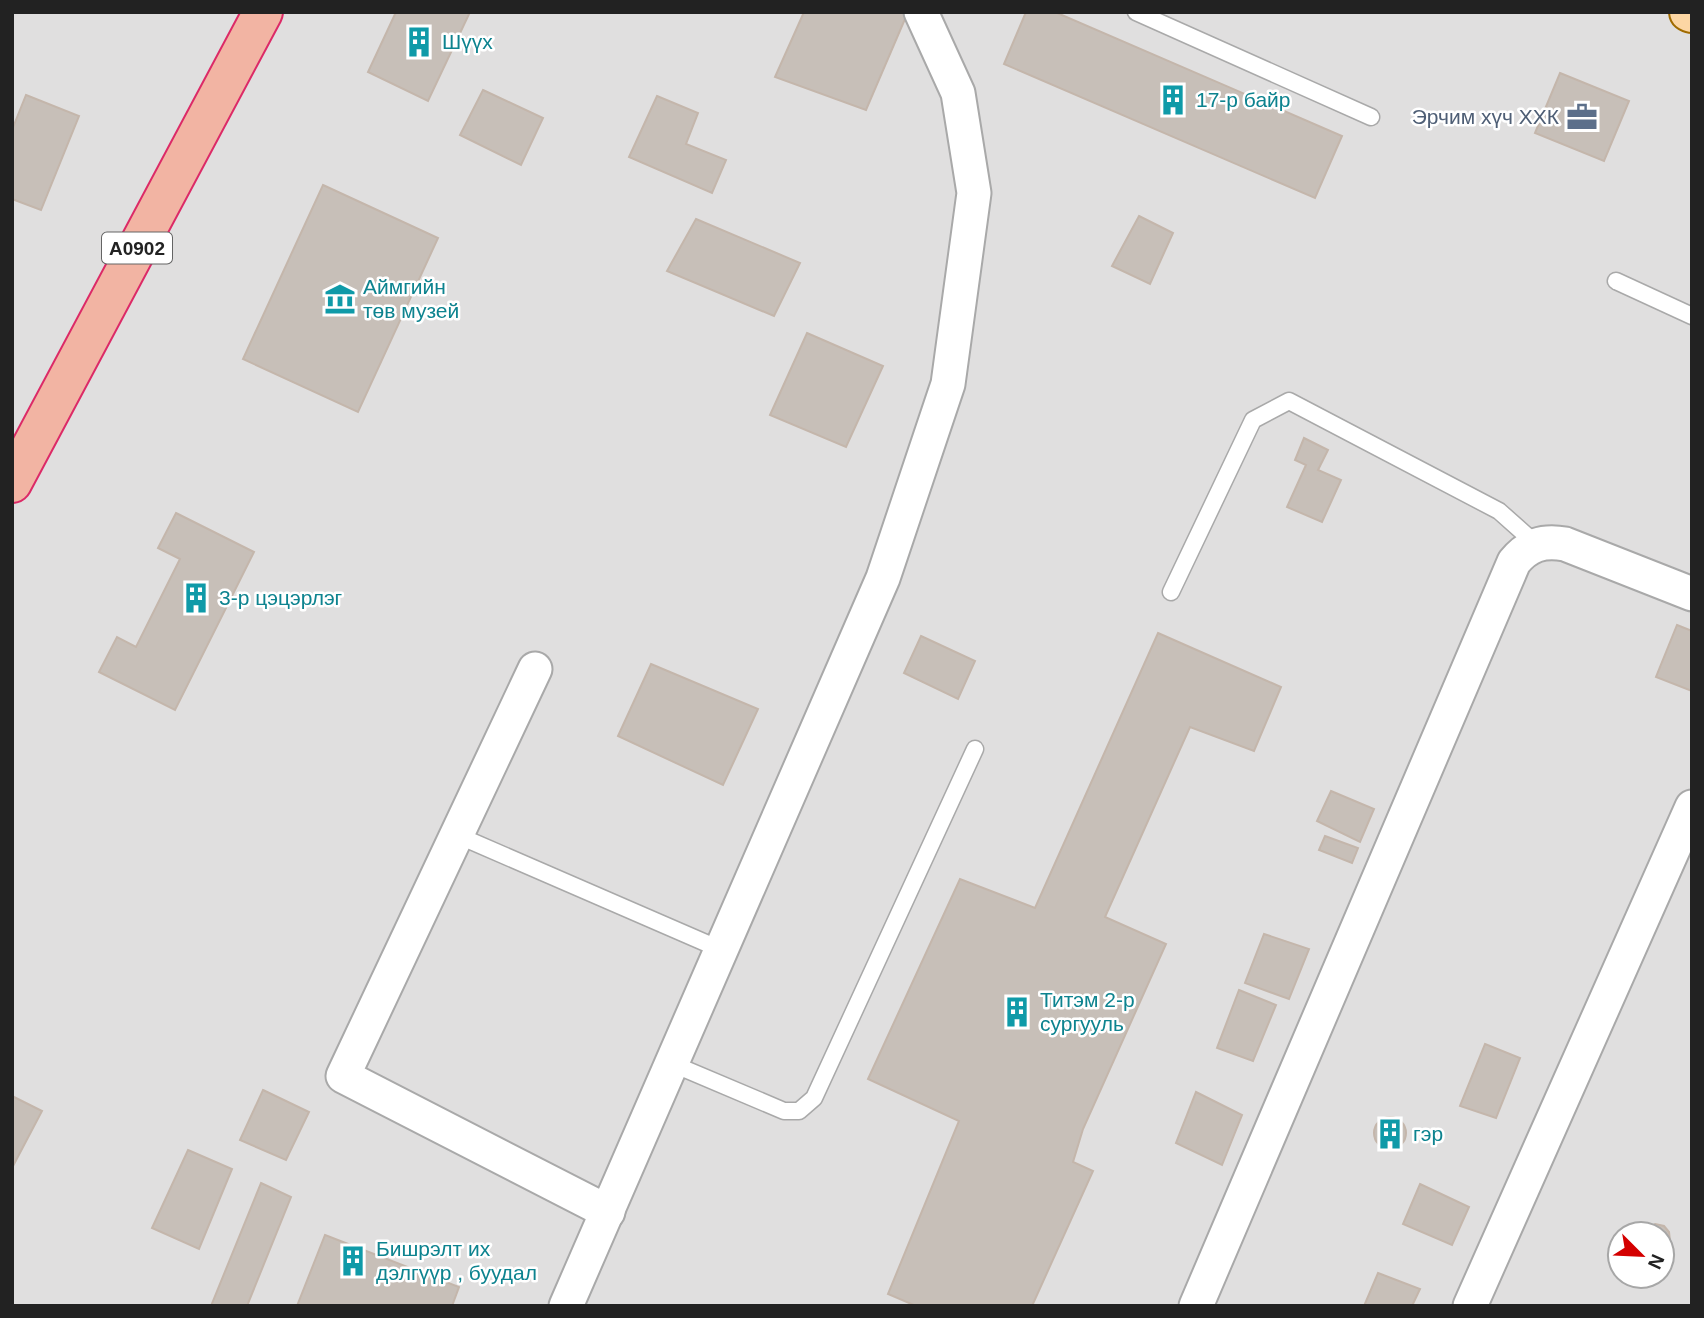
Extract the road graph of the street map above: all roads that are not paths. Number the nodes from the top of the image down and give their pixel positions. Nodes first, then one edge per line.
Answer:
1 (263, 12) edge
2 (921, 12) edge
3 (1136, 12) edge
4 (1371, 117) dead end
5 (1616, 281) dead end
6 (1692, 316) edge
7 (12, 483) edge
8 (1536, 544) junction
9 (1171, 592) dead end
10 (1692, 594) edge
11 (535, 669) dead end
12 (975, 749) dead end
13 (1692, 807) edge
14 (457, 835) junction
15 (722, 950) junction
16 (673, 1064) junction
17 (608, 1212) junction
18 (566, 1306) edge
19 (1196, 1306) edge
20 (1470, 1306) edge

1 - 7 highway, A0902
2 - 15 street
3 - 4 lane
5 - 6 lane
8 - 9 lane
8 - 10 street
8 - 19 street
11 - 14 street
12 - 16 lane
13 - 20 street
14 - 15 lane
14 - 17 street
15 - 16 street
16 - 17 street
17 - 18 street

